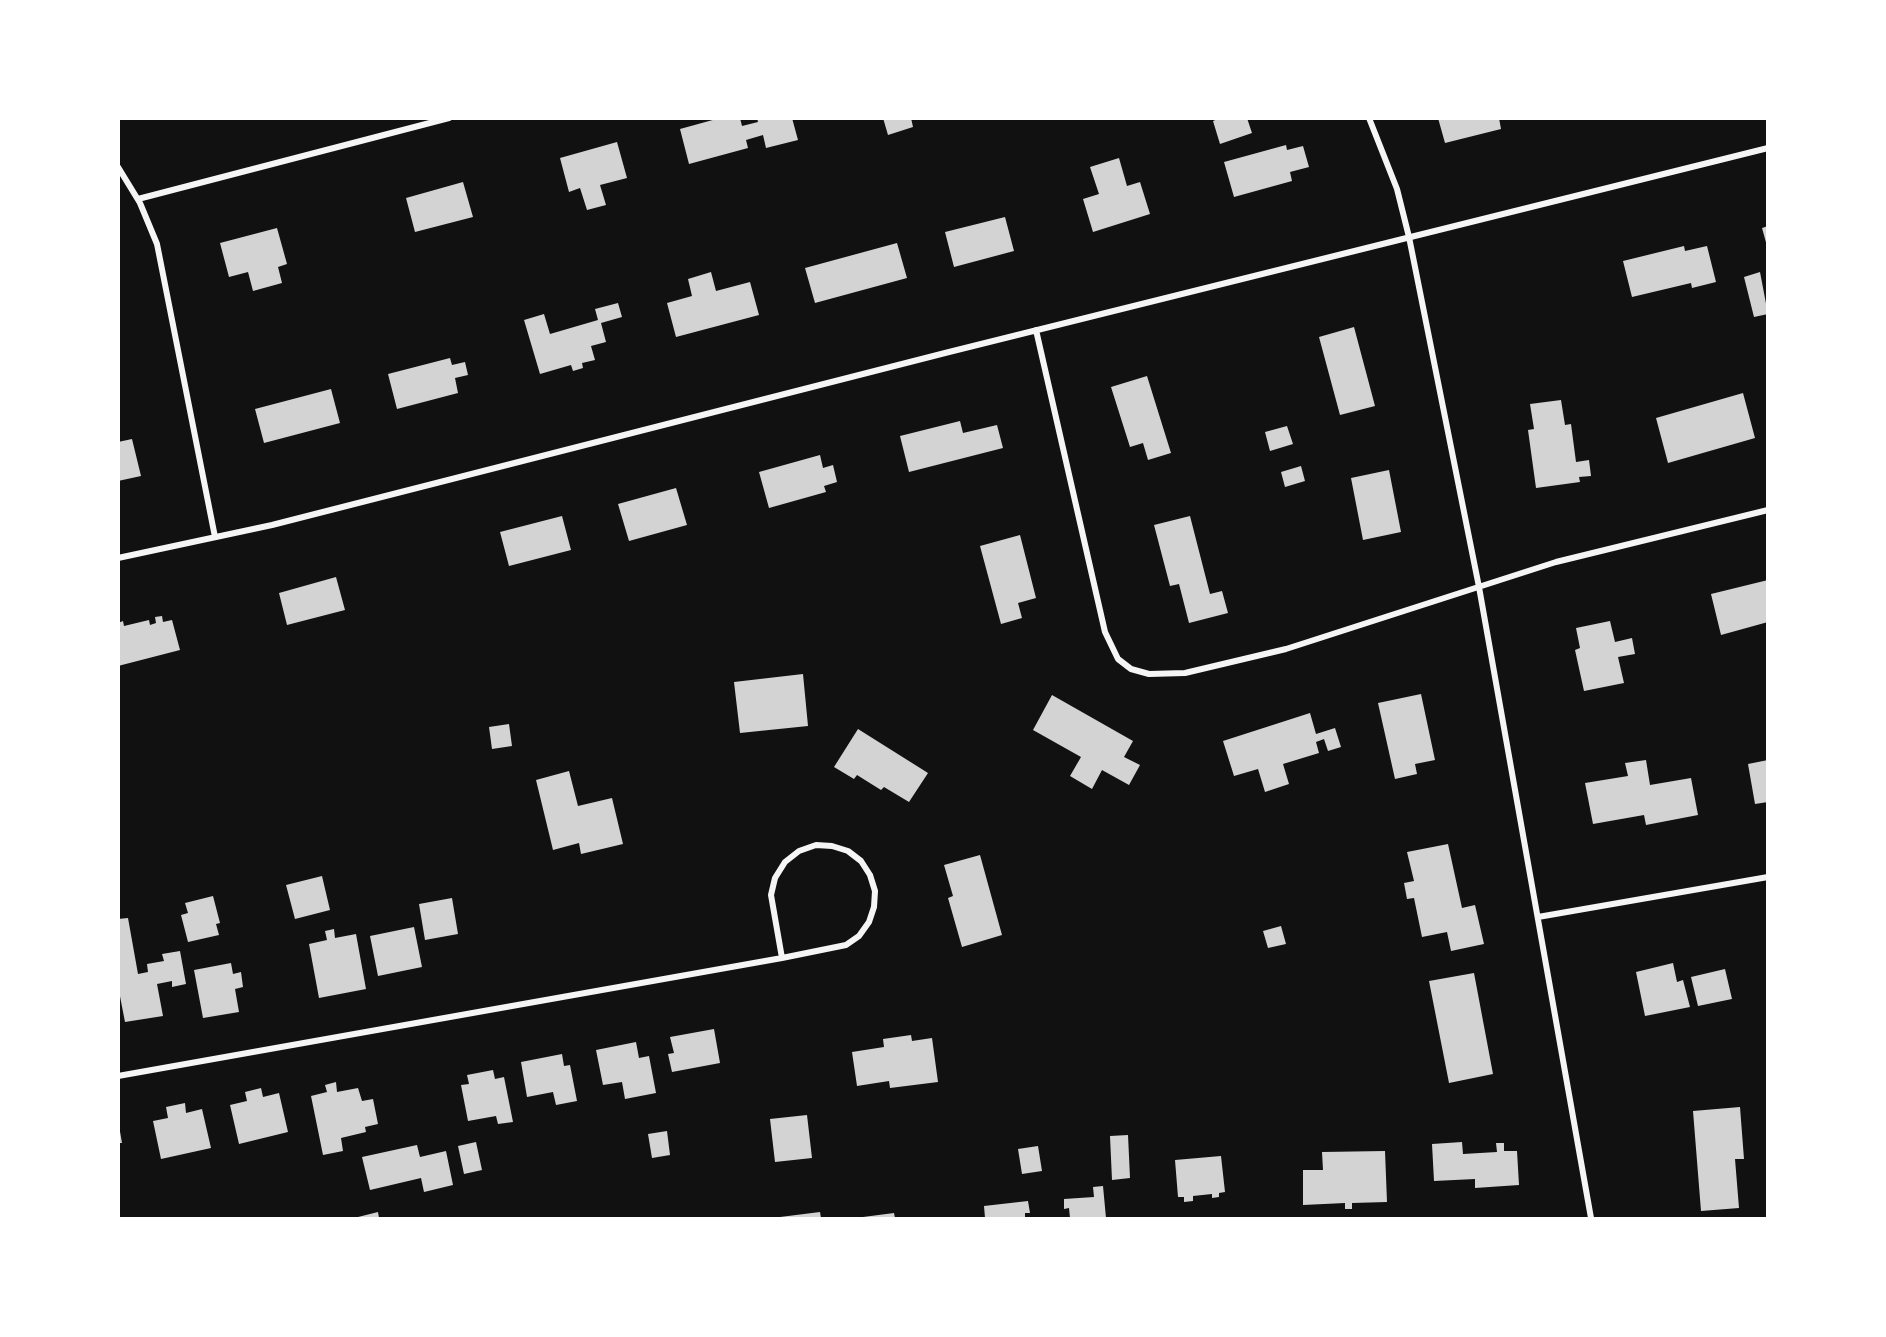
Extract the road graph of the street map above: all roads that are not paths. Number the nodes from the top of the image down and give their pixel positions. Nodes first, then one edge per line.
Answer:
1 (449, 118) edge
2 (1369, 118) edge
3 (1767, 148) edge
4 (118, 167) edge
5 (138, 199) junction
6 (1409, 237) junction
7 (1036, 330) junction
8 (1767, 510) edge
9 (215, 537) junction
10 (118, 558) edge
11 (1479, 587) junction
12 (1767, 877) edge
13 (1538, 917) junction
14 (782, 958) junction
15 (118, 1076) edge
16 (1591, 1218) edge

1 - 5 street
2 - 6 street
3 - 6 street
4 - 5 street
5 - 9 street
6 - 7 street
6 - 11 street
7 - 9 street
7 - 11 street
8 - 11 street
9 - 10 street
11 - 13 street
12 - 13 street
13 - 16 street
14 - 14 street
14 - 15 street

